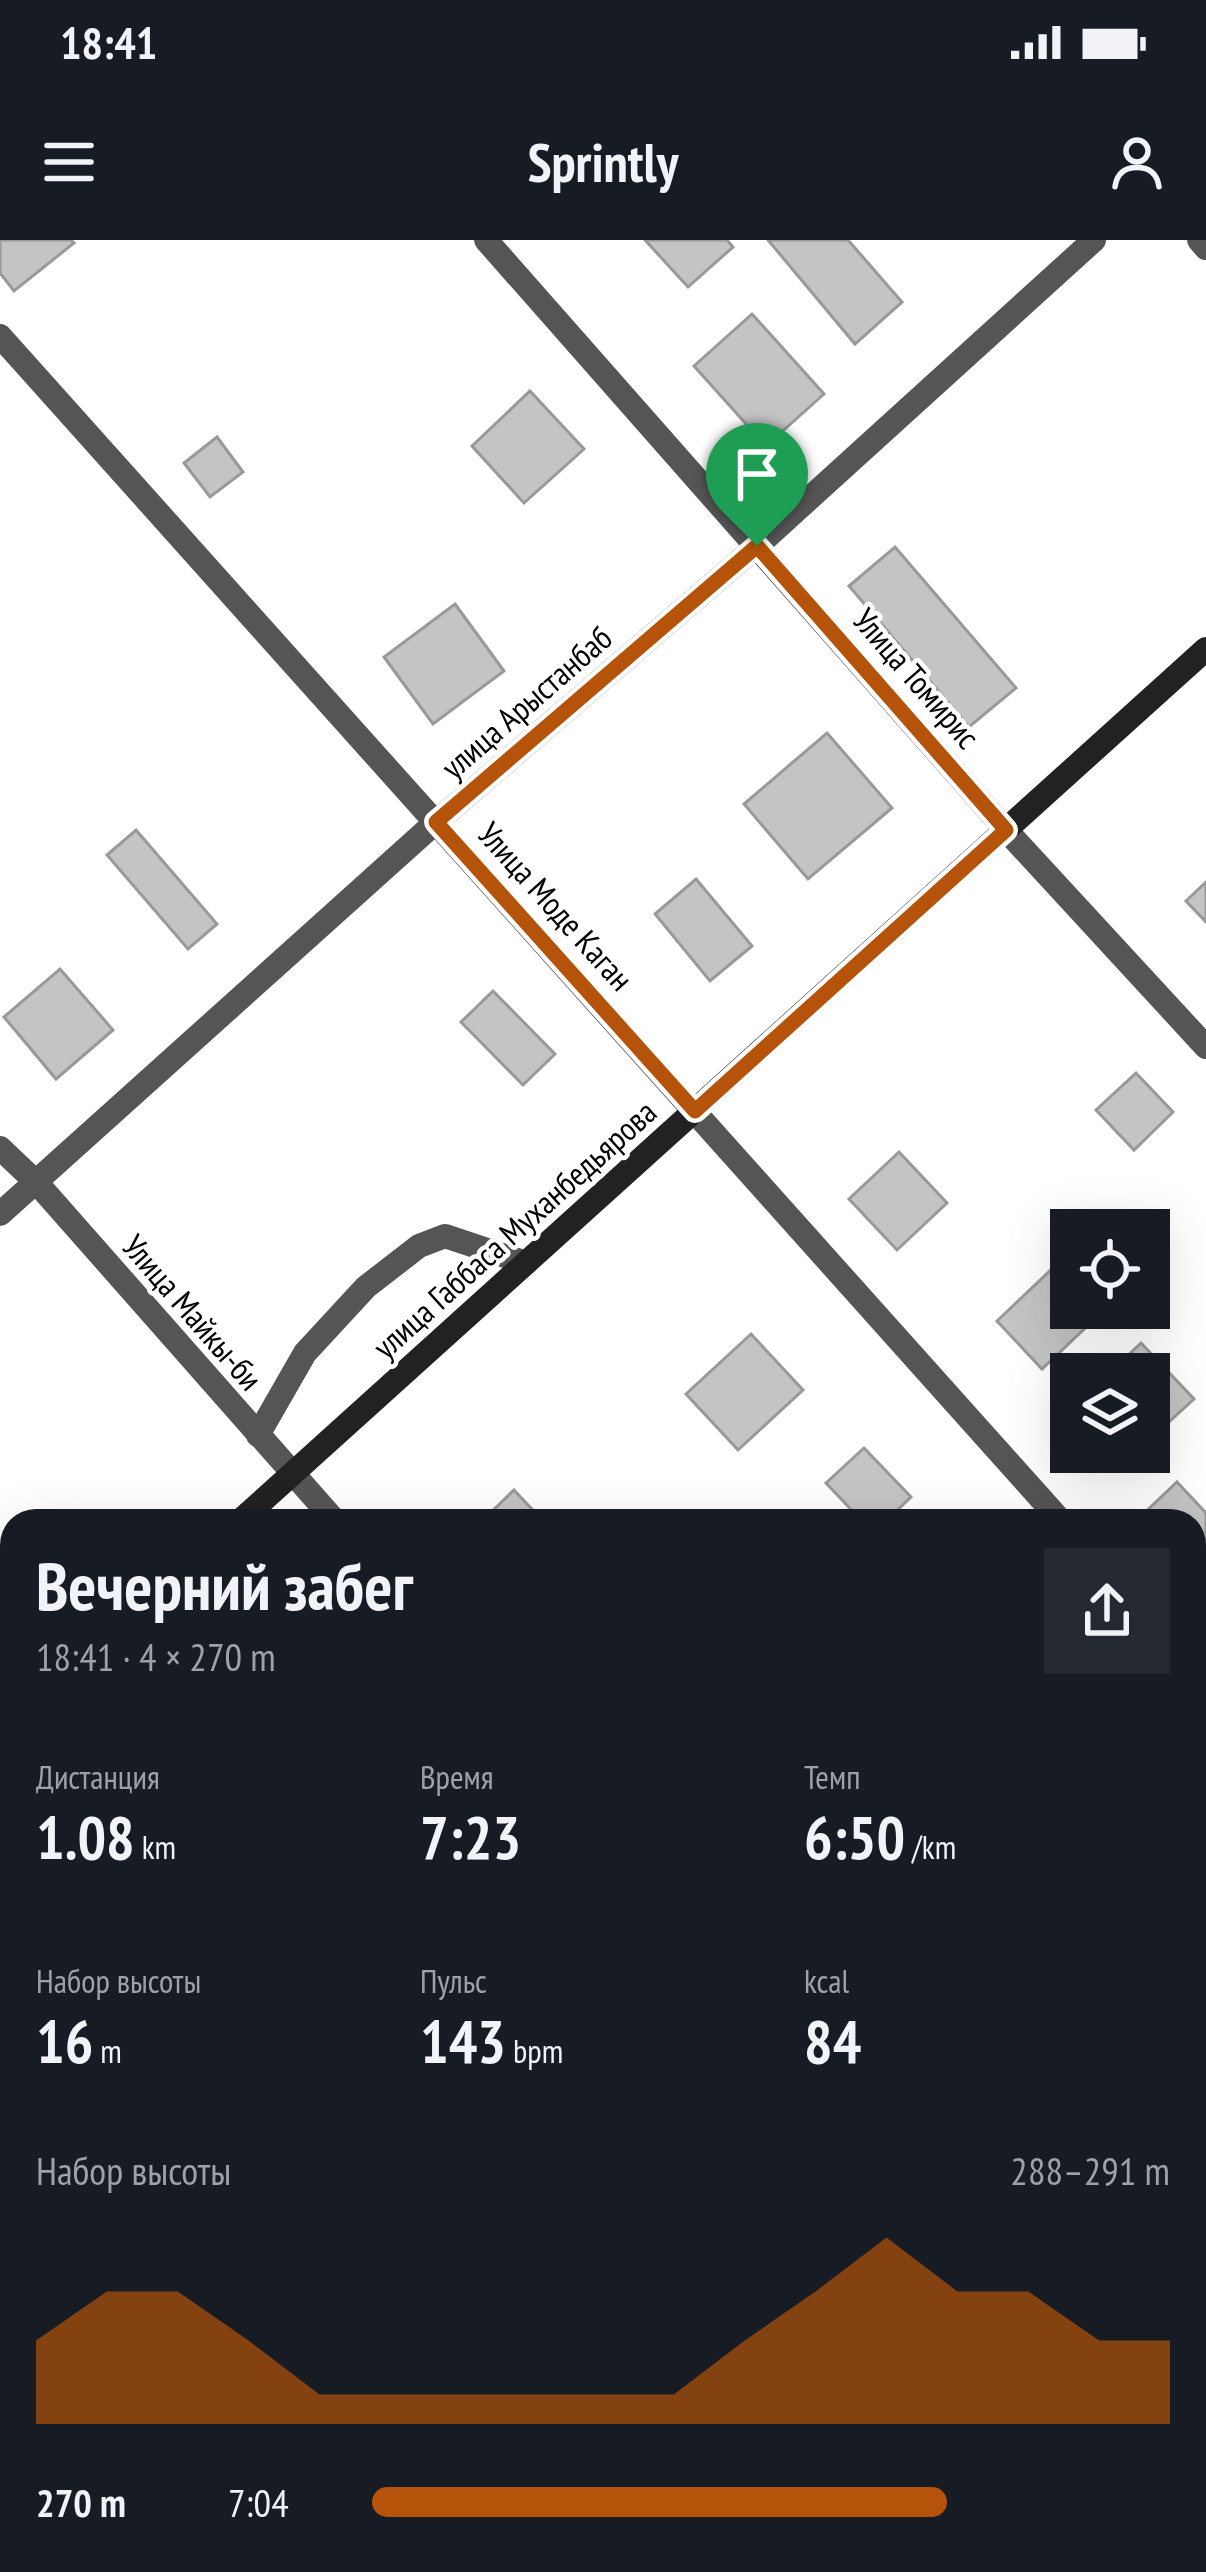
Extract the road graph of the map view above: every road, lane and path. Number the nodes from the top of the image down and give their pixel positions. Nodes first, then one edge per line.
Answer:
1 (486, 240) edge
2 (1094, 240) edge
3 (1198, 240) edge
4 (1206, 248) edge
5 (0, 336) edge
6 (757, 546) junction
7 (1206, 650) edge
8 (436, 822) junction
9 (1006, 830) junction
10 (1206, 1047) edge
11 (695, 1111) junction
12 (0, 1148) edge
13 (37, 1183) junction
14 (0, 1214) edge
15 (526, 1263) junction
16 (258, 1435) junction
17 (292, 1474) junction
18 (253, 1509) edge
19 (324, 1509) edge
20 (1050, 1509) edge

1 - 6 street, Улица Томирис
2 - 6 street, улица Арыстанбаб
3 - 4 street
5 - 8 street, Улица Моде Каган
6 - 8 street, улица Арыстанбаб
6 - 9 street, Улица Томирис
7 - 9 street, улица Габбаса Муханбедьярова
8 - 11 street, Улица Моде Каган
8 - 13 street, улица Арыстанбаб
9 - 10 street, Улица Томирис
9 - 11 street, улица Габбаса Муханбедьярова
11 - 15 street, улица Габбаса Муханбедьярова
11 - 20 street, Улица Моде Каган
12 - 13 street, Улица Майкы-би
13 - 14 street, улица Арыстанбаб
13 - 16 street, Улица Майкы-би
15 - 16 street
15 - 17 street, улица Габбаса Муханбедьярова
16 - 17 street, Улица Майкы-би
17 - 18 street, улица Габбаса Муханбедьярова
17 - 19 street, Улица Майкы-би

